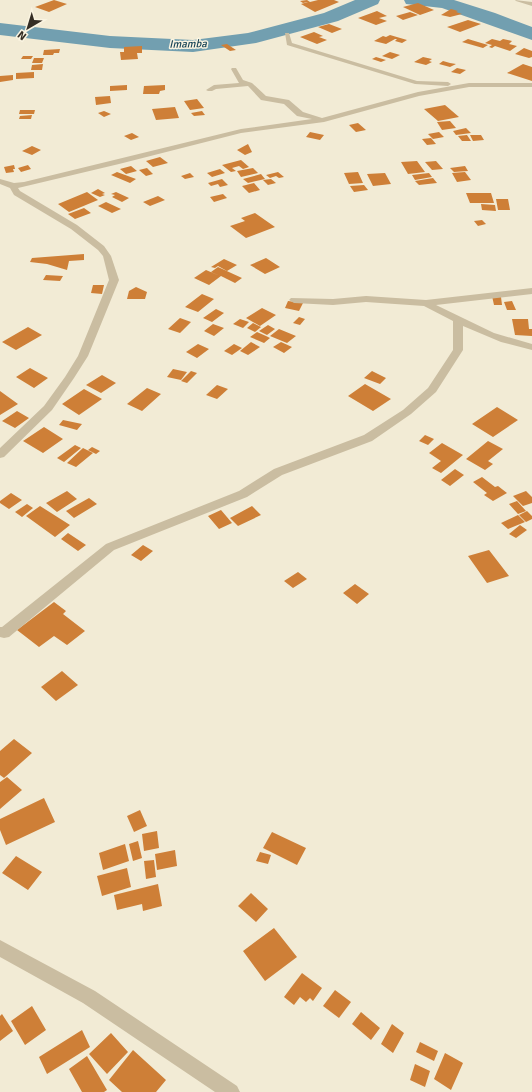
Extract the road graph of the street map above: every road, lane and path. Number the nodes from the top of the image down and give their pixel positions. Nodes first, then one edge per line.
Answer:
1 (518, 0) edge
2 (532, 4) edge
3 (287, 34) dead end
4 (234, 69) dead end
5 (250, 84) junction
6 (469, 85) junction
7 (532, 85) edge
8 (210, 90) dead end
9 (324, 120) junction
10 (0, 181) edge
11 (13, 186) junction
12 (532, 291) edge
13 (294, 300) dead end
14 (426, 303) junction
15 (458, 320) junction
16 (532, 347) edge
17 (0, 454) edge
18 (0, 632) edge
19 (0, 948) edge
20 (231, 1092) edge

1 - 2 street
3 - 6 street
4 - 5 street
5 - 8 street
5 - 9 street
6 - 7 street
6 - 9 street
9 - 11 street
10 - 11 street
11 - 17 street
12 - 14 street
13 - 14 street
14 - 15 street
15 - 16 street
15 - 18 street
19 - 20 street

